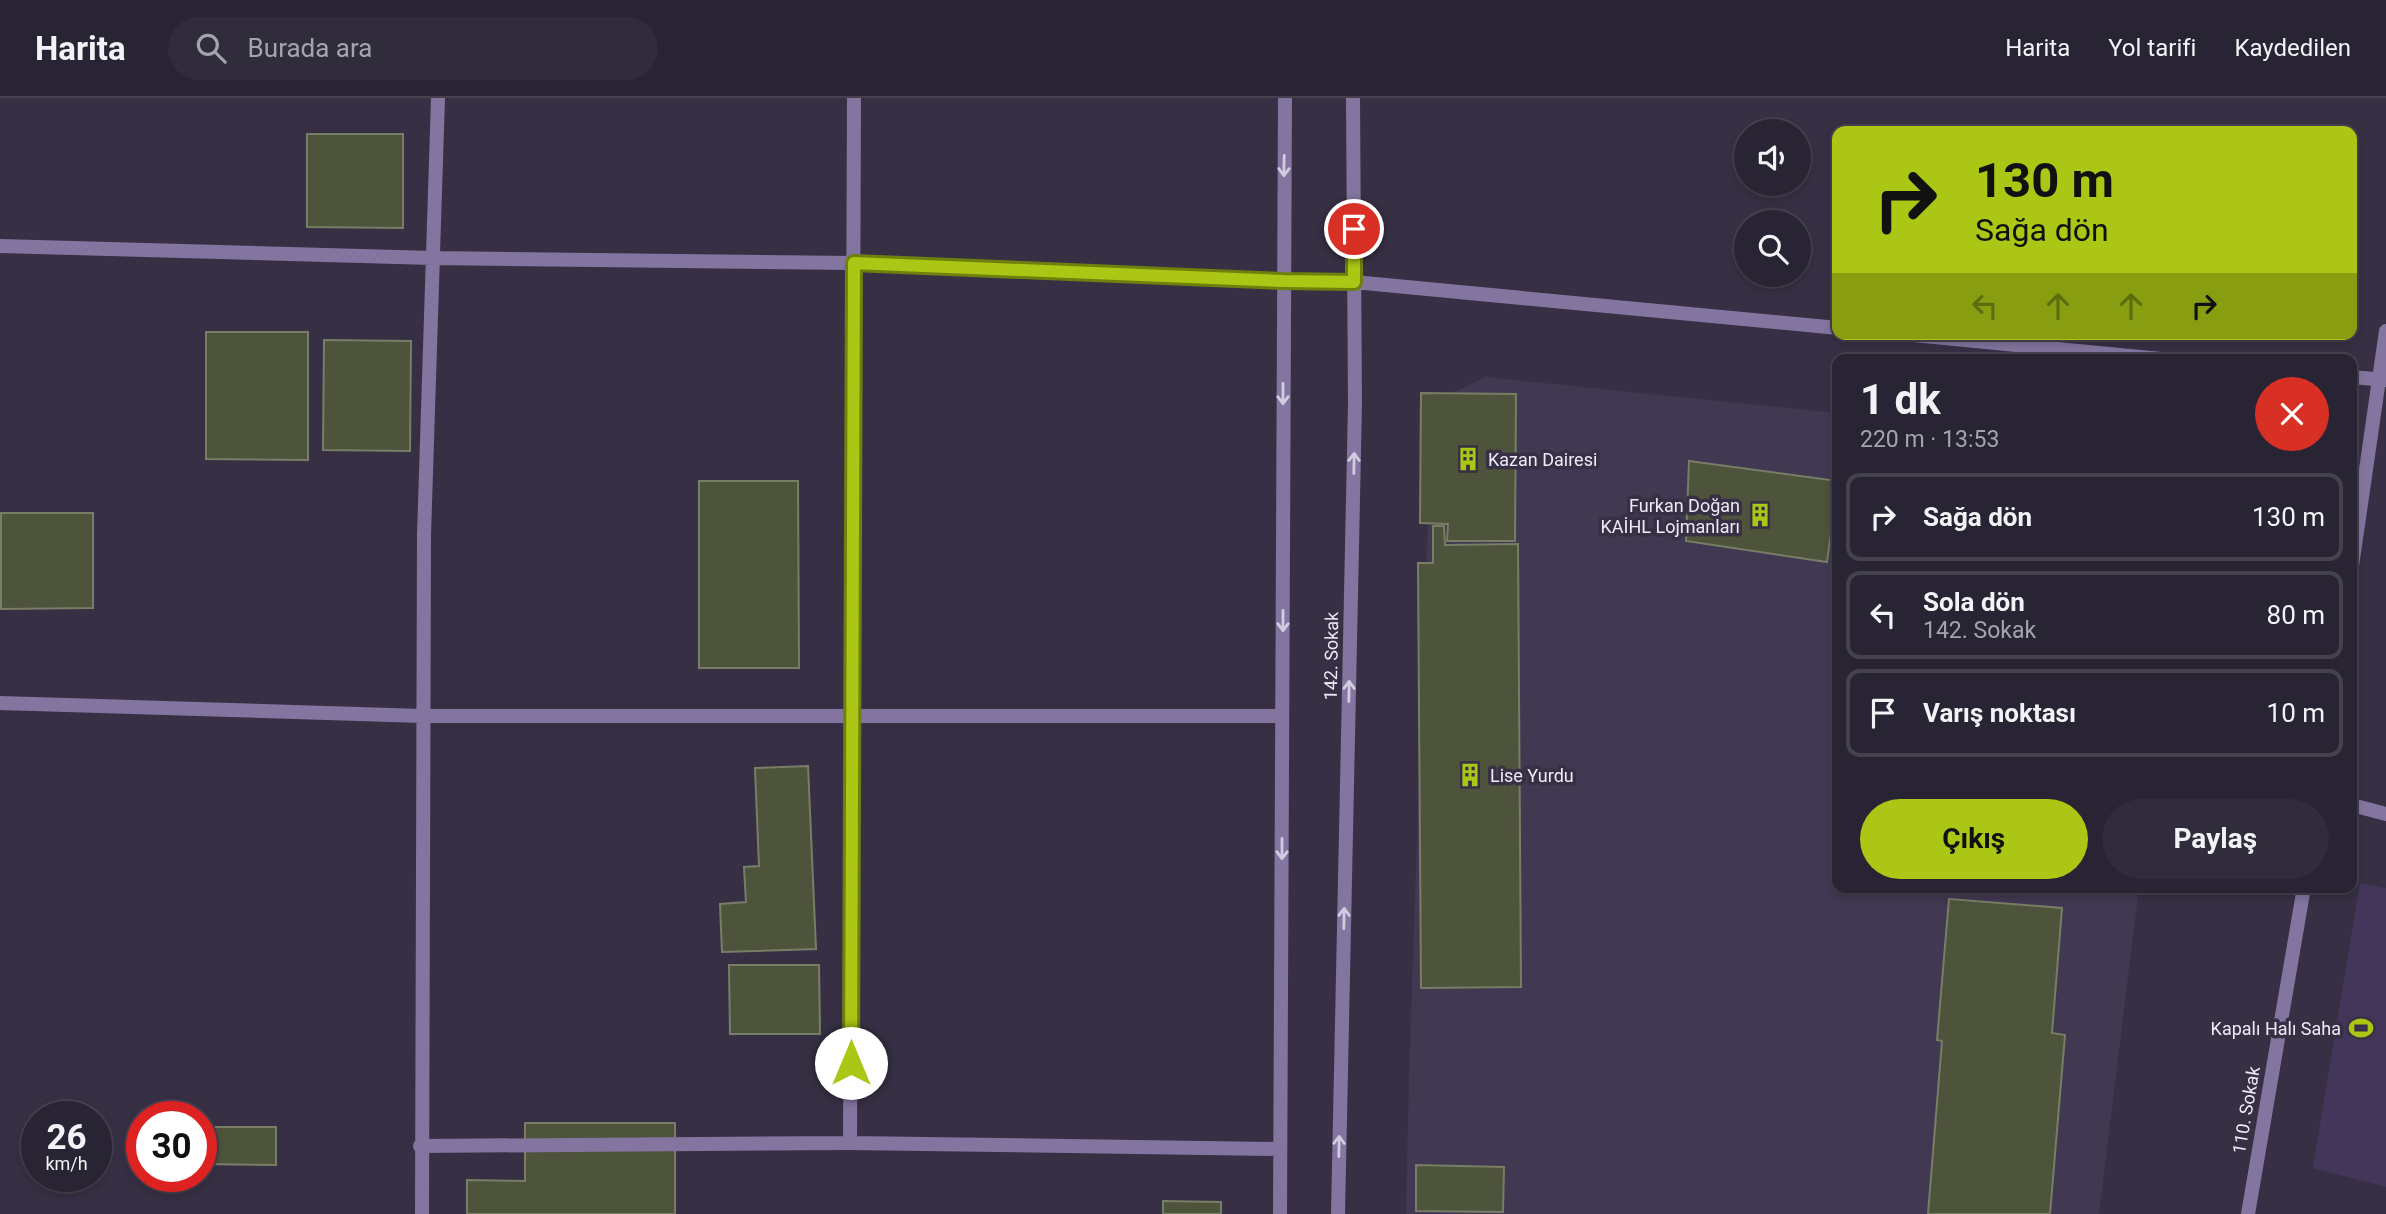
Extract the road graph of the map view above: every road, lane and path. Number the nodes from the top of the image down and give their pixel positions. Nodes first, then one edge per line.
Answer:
1 (438, 98) edge
2 (855, 98) edge
3 (1285, 98) edge
4 (1353, 98) edge
5 (0, 246) edge
6 (433, 258) junction
7 (854, 263) junction
8 (1283, 281) junction
9 (1354, 282) junction
10 (1832, 327) edge
11 (2386, 331) edge
12 (1965, 340) edge
13 (2109, 354) edge
14 (2357, 378) edge
15 (2382, 380) edge
16 (2357, 535) edge
17 (0, 703) edge
18 (423, 716) junction
19 (852, 716) junction
20 (1282, 716) junction
21 (2357, 806) edge
22 (2386, 814) edge
23 (2303, 893) edge
24 (850, 1143) junction
25 (421, 1146) junction
26 (1280, 1149) junction
27 (422, 1214) edge
28 (1280, 1214) edge
29 (1338, 1214) edge
30 (2248, 1214) edge

1 - 6 street
2 - 7 street
3 -> 8 street
4 - 9 street, 142. Sokak
5 - 6 street
6 - 7 street
6 - 18 street
7 - 8 street
7 - 19 street
8 - 9 street
8 -> 20 street
9 - 10 street
29 -> 9 street, 142. Sokak
11 - 15 street
12 - 13 street
14 - 15 street
15 - 16 street
17 - 18 street
18 - 19 street
18 - 25 street
19 - 20 street
19 - 24 street
20 -> 26 street
21 - 22 street
23 - 30 street, 110. Sokak
24 - 25 street
24 - 26 street
25 - 27 street
26 - 28 street

